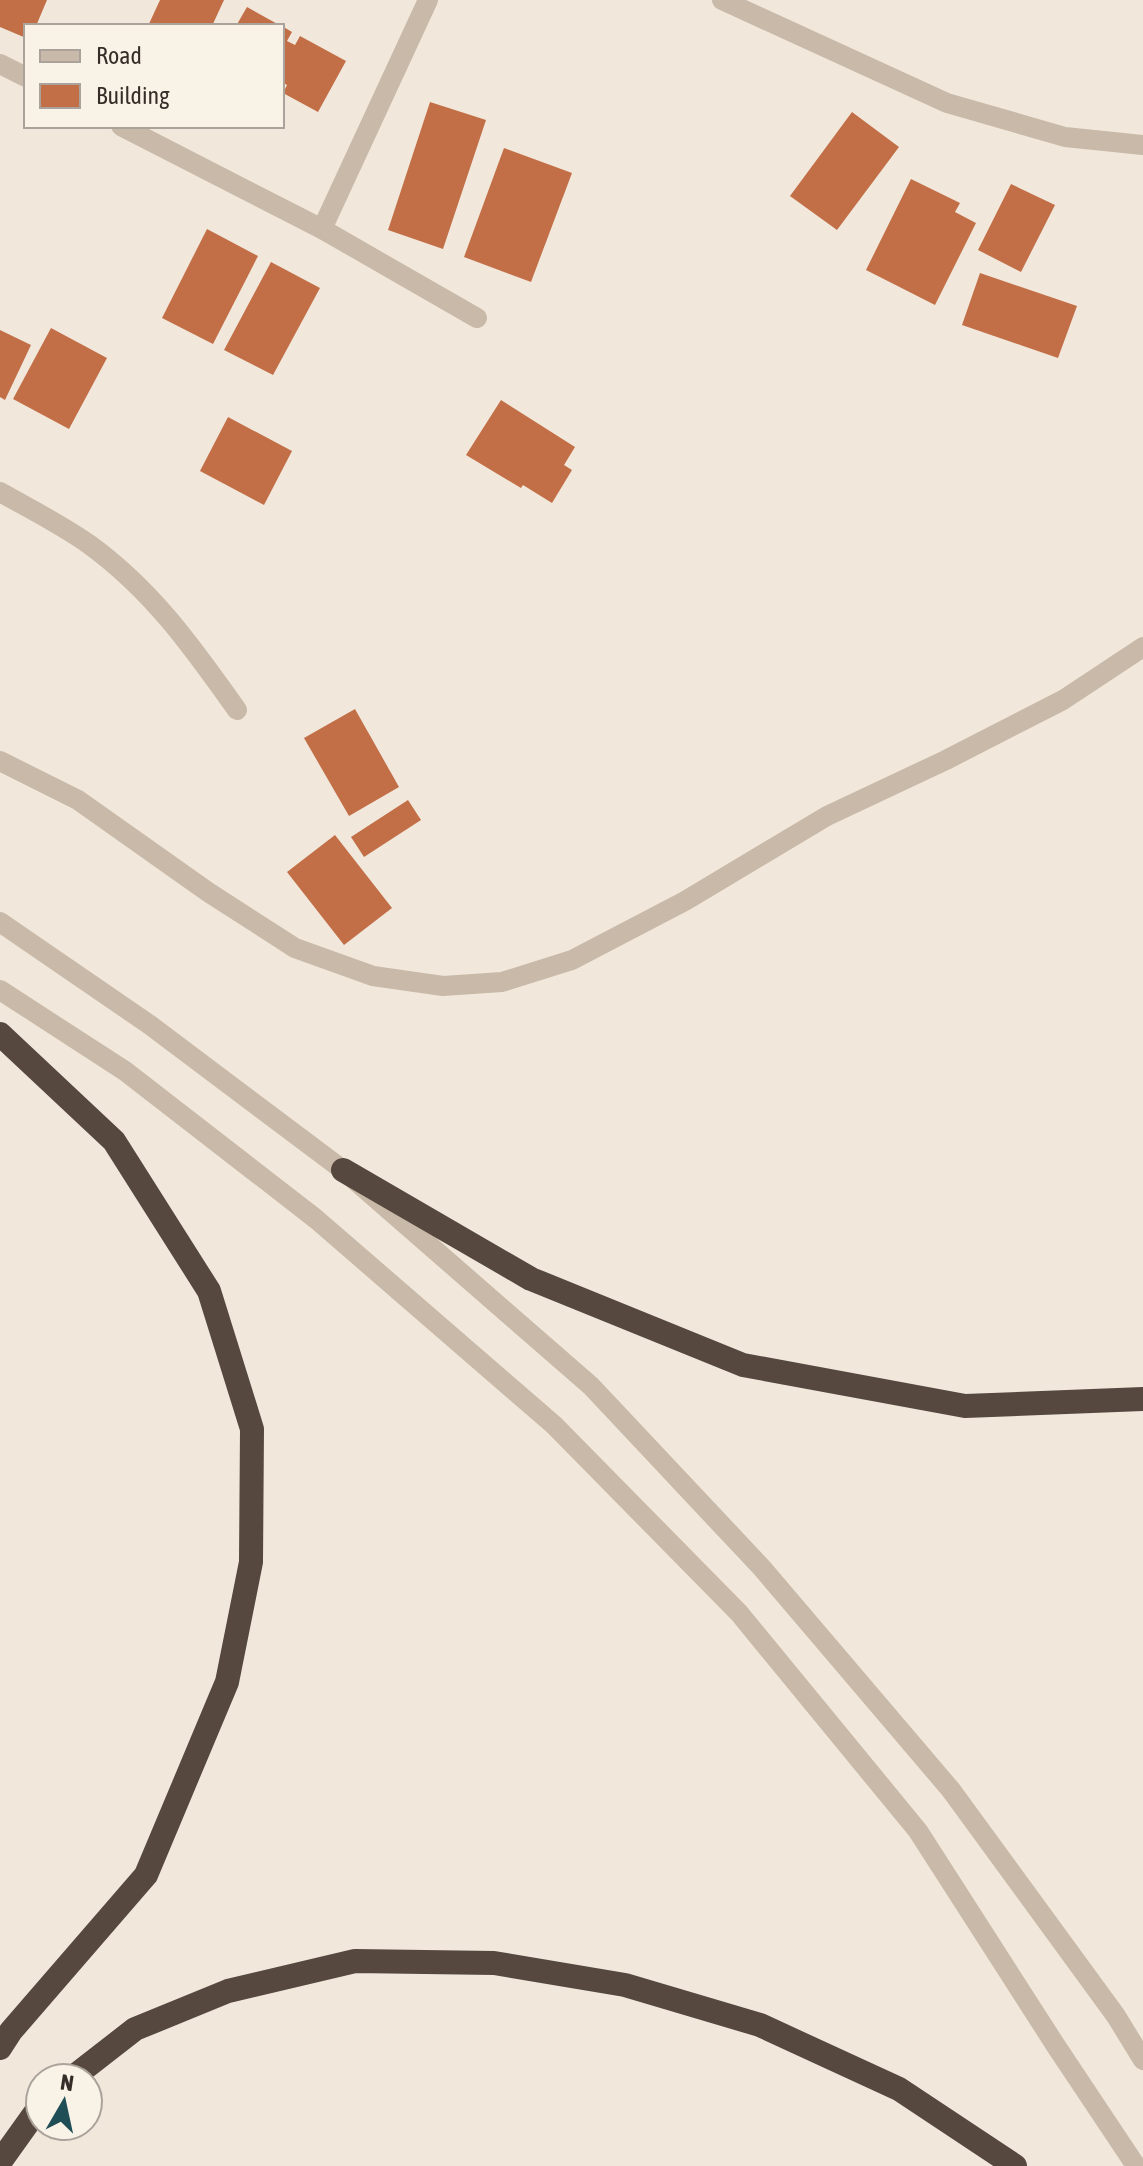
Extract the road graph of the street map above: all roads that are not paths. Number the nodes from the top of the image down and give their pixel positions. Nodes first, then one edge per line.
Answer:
1 (428, 0) edge
2 (722, 0) edge
3 (0, 64) edge
4 (24, 76) edge
5 (125, 128) edge
6 (1143, 145) edge
7 (322, 229) junction
8 (477, 318) dead end
9 (0, 492) edge
10 (1143, 647) edge
11 (237, 710) dead end
12 (0, 761) edge
13 (0, 922) edge
14 (0, 990) edge
15 (0, 1034) edge
16 (343, 1170) junction
17 (1143, 1399) edge
18 (0, 2048) edge
19 (1143, 2060) edge
20 (93, 2062) edge
21 (24, 2128) edge
22 (0, 2162) edge
23 (1015, 2166) edge
24 (1136, 2166) edge

1 - 7 street
2 - 6 street
3 - 4 street
5 - 7 street
7 - 8 street
9 - 11 street
10 - 12 street
13 - 16 street
14 - 24 street
15 - 18 highway
16 - 17 highway
16 - 19 street
20 - 23 highway
21 - 22 highway

